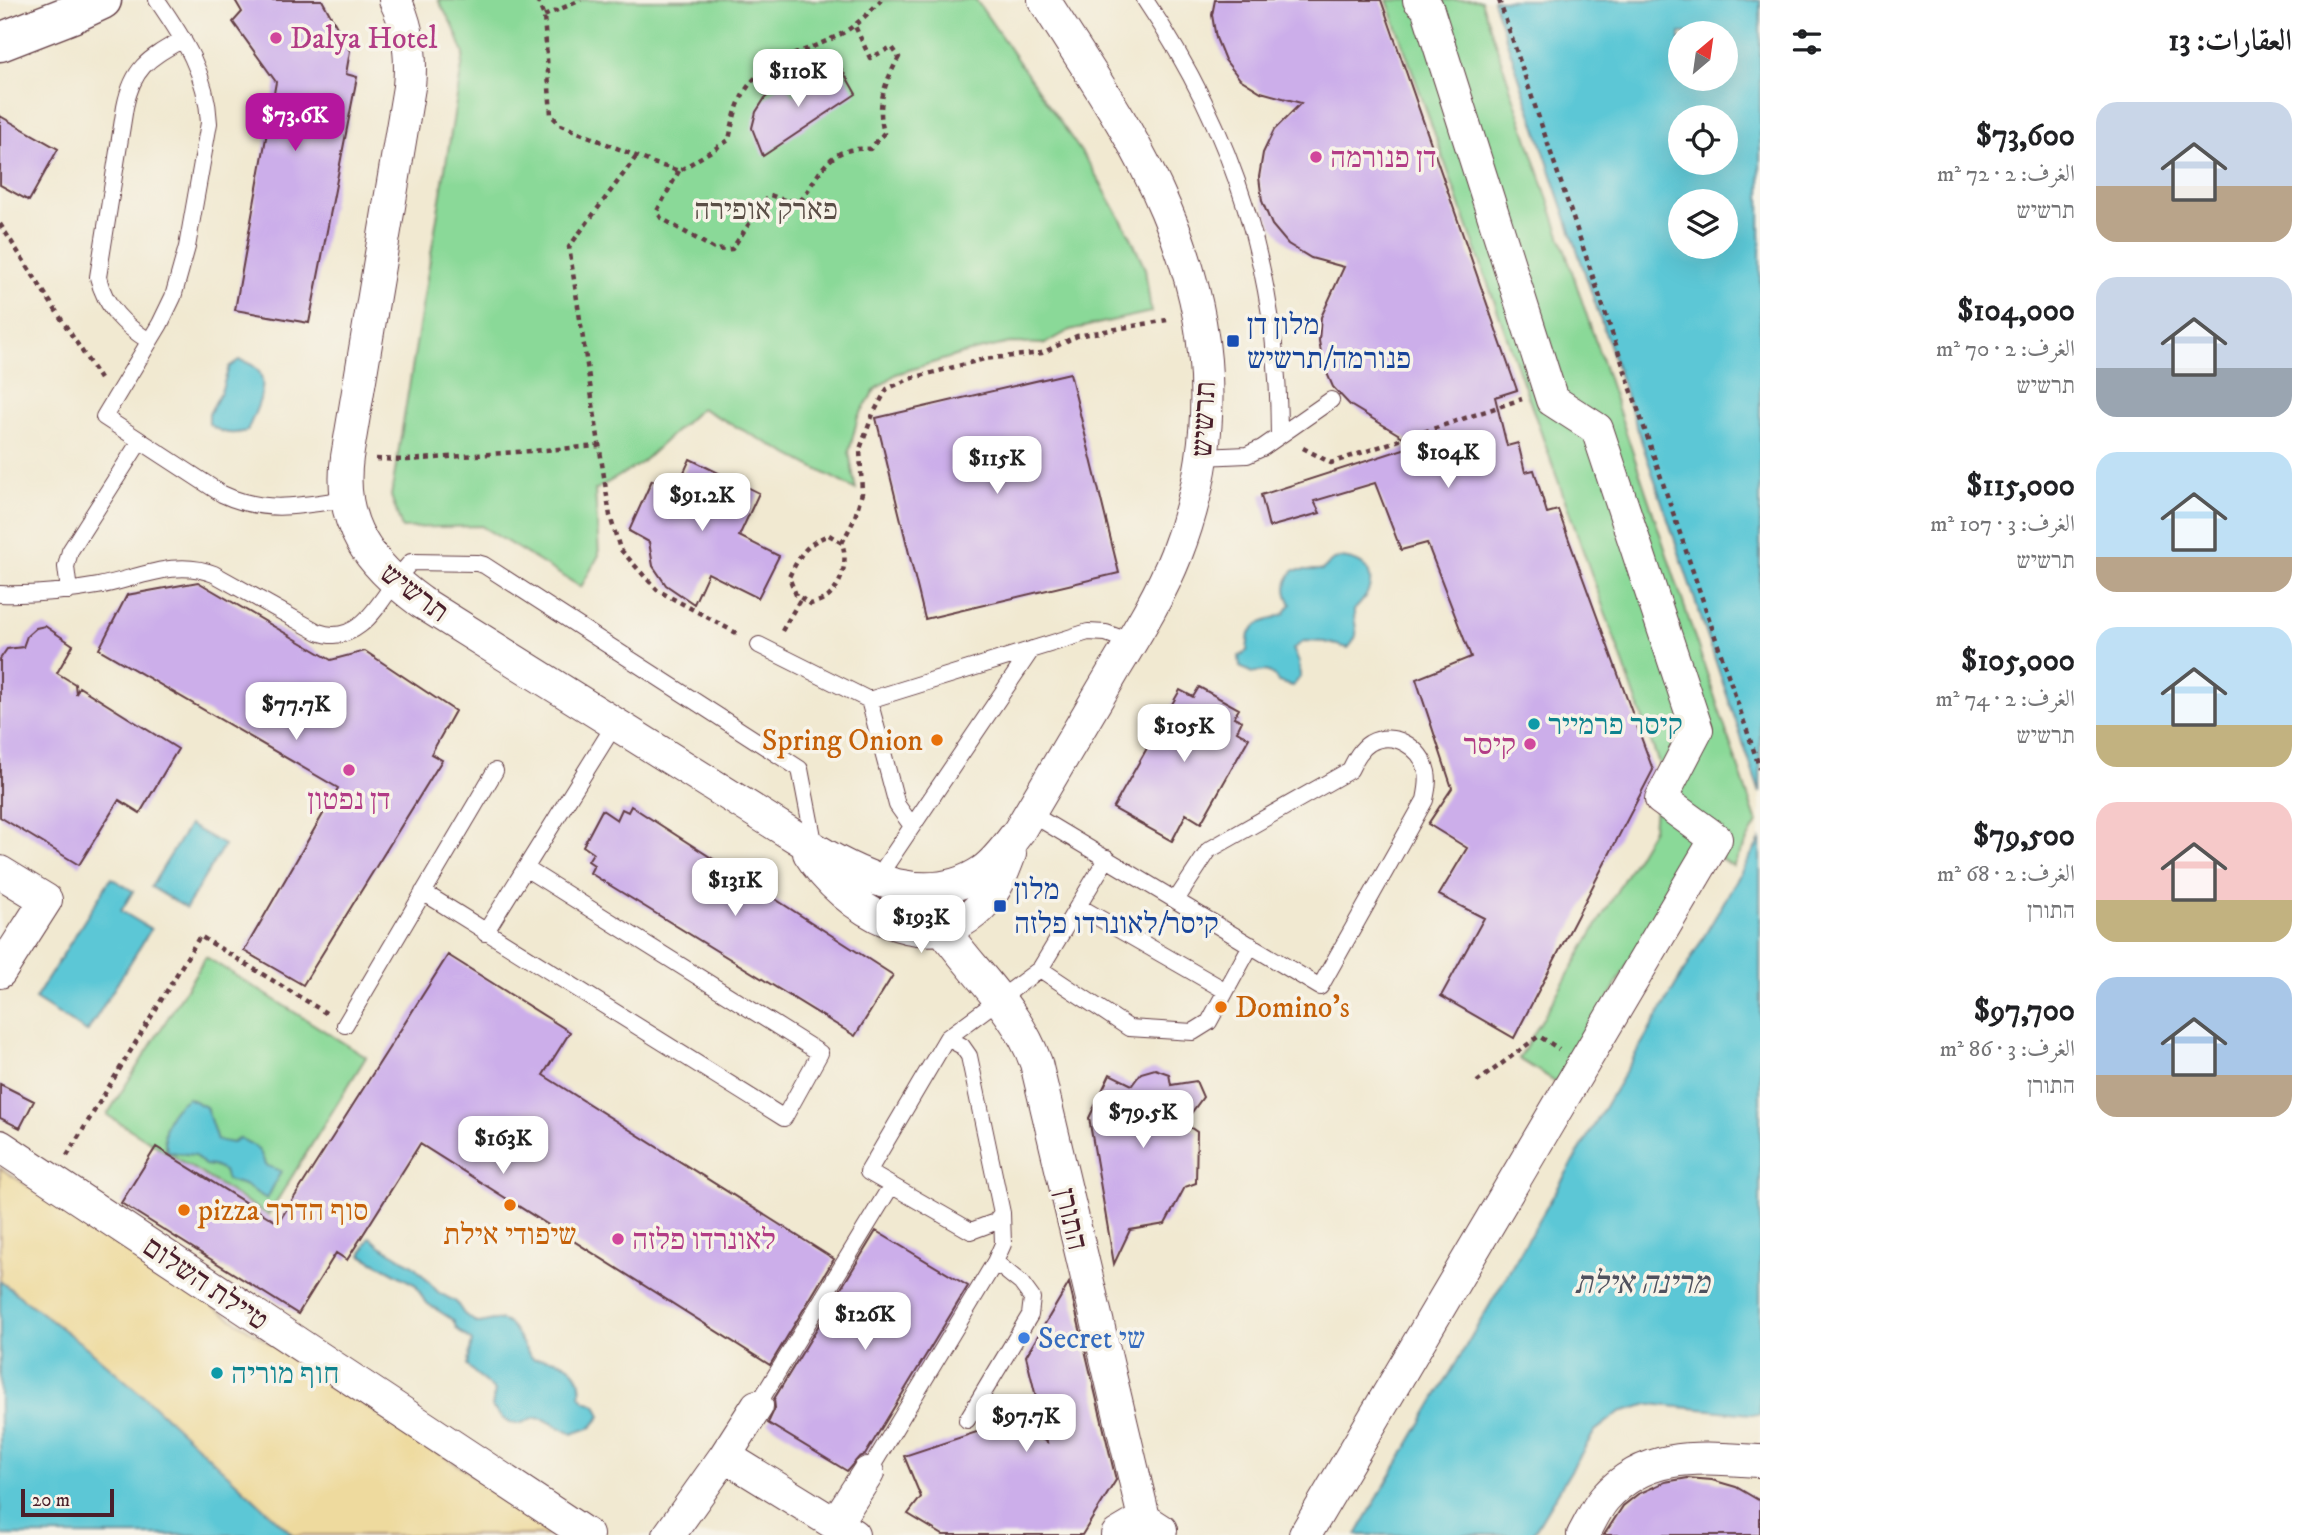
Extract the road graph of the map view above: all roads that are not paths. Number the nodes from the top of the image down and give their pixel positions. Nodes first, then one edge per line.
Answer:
1 (102, 0) edge
2 (157, 0) edge
3 (395, 0) edge
4 (1044, 0) edge
5 (1145, 0) edge
6 (1419, 0) edge
7 (183, 38) junction
8 (0, 42) edge
9 (149, 341) junction
10 (1331, 400) dead end
11 (1279, 436) junction
12 (140, 440) junction
13 (1203, 457) junction
14 (345, 499) junction
15 (395, 581) junction
16 (69, 591) junction
17 (0, 594) edge
18 (1131, 642) junction
19 (766, 648) road end
20 (1032, 649) junction
21 (869, 700) junction
22 (615, 723) junction
23 (495, 771) dead end
24 (1024, 822) junction
25 (912, 826) junction
26 (808, 845) junction
27 (1107, 859) junction
28 (525, 868) junction
29 (0, 872) edge
30 (876, 880) junction
31 (423, 892) junction
32 (1176, 900) junction
33 (1079, 906) junction
34 (942, 928) junction
35 (485, 933) junction
36 (1251, 945) junction
37 (1040, 969) junction
38 (0, 972) edge
39 (1226, 991) junction
40 (999, 999) junction
41 (345, 1025) road end
42 (947, 1038) junction
43 (0, 1146) edge
44 (891, 1186) junction
45 (1002, 1213) junction
46 (995, 1262) junction
47 (757, 1406) joint
48 (967, 1420) dead end
49 (725, 1456) junction
50 (1760, 1461) edge
51 (867, 1473) joint
52 (844, 1529) edge
53 (1154, 1530) edge
54 (587, 1535) edge
55 (669, 1535) edge
56 (1117, 1535) edge
57 (1305, 1535) edge
58 (1583, 1535) edge

1 - 8 street
2 - 7 lane
3 - 14 street, תרשיש
4 - 13 street, תרשיש
5 - 11 lane
6 - 57 street
7 - 9 lane
7 - 9 lane
9 - 12 lane
10 - 11 lane
11 - 13 lane
12 - 14 lane
12 - 16 lane
13 - 18 street, תרשיש
14 - 15 street, תרשיש
15 - 16 lane
15 - 22 street, תרשיש
15 - 26 lane
16 - 17 lane
18 - 20 lane
18 - 24 street, תרשיש
19 - 21 lane
20 - 21 lane
20 - 25 lane
21 - 25 lane
22 - 26 street, תרשיש
22 - 28 lane
23 - 31 lane
24 - 27 lane
24 - 30 street, תרשיש
24 - 34 street, תרשיש
25 - 30 lane
26 - 30 street, תרשיש
26 - 34 street, תרשיש
27 - 32 lane
27 - 33 lane
28 - 35 lane
28 - 35 lane
29 - 38 street
31 - 35 lane
31 - 41 lane
32 - 36 lane
32 - 36 lane
33 - 37 lane
33 - 39 lane
34 - 40 street, התורן
36 - 39 lane
37 - 39 lane
37 - 40 lane
40 - 42 lane
40 - 53 street, התורן
42 - 44 lane
42 - 45 lane
43 - 54 street, טיילת השלום
44 - 45 lane
44 - 47 lane
45 - 46 lane
46 - 48 lane
46 - 51 lane
47 - 49 street
49 - 52 street
49 - 55 street
50 - 58 street
51 - 52 street
53 - 56 street

